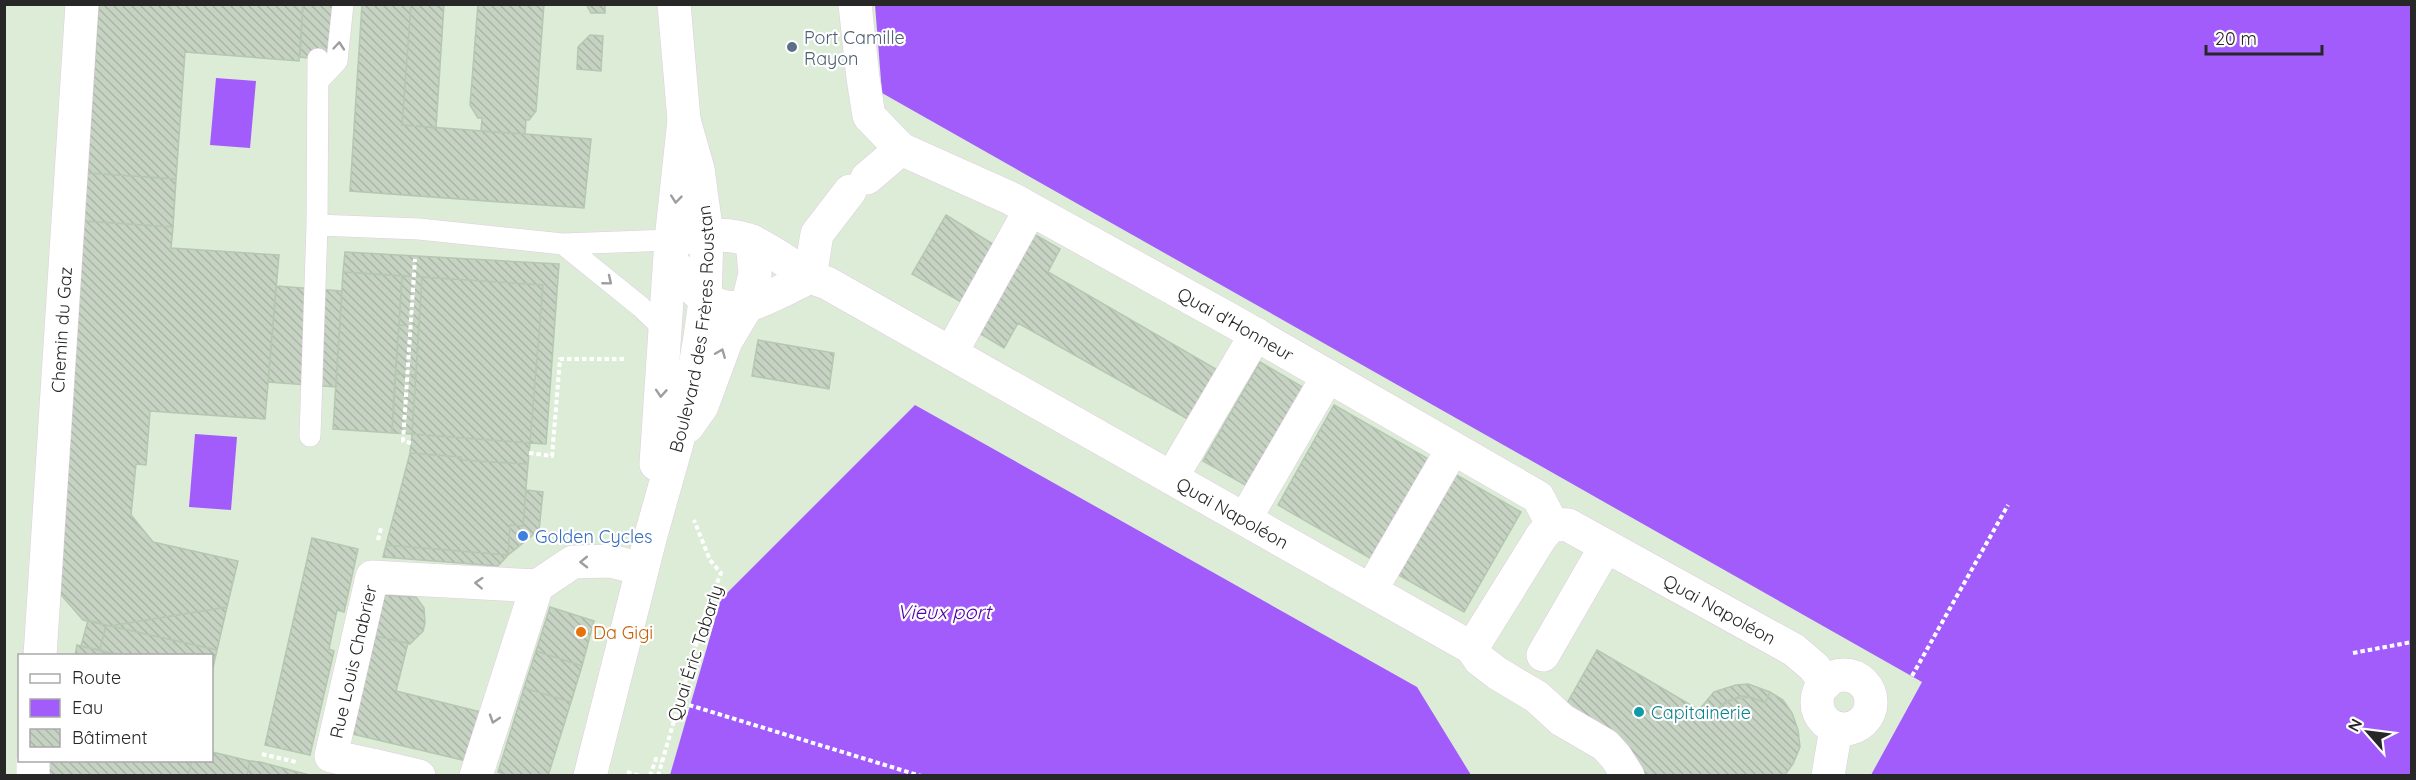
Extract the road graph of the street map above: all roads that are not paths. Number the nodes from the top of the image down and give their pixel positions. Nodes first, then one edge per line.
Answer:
1 (82, 4) edge
2 (342, 4) edge
3 (674, 4) edge
4 (855, 4) edge
5 (318, 58) dead end
6 (319, 80) junction
7 (684, 120) junction
8 (901, 149) junction
9 (1030, 210) junction
10 (317, 225) junction
11 (707, 235) junction
12 (752, 241) junction
13 (563, 244) junction
14 (671, 249) junction
15 (810, 277) junction
16 (705, 301) junction
17 (747, 306) junction
18 (666, 331) junction
19 (1256, 334) junction
20 (951, 353) junction
21 (1328, 376) junction
22 (310, 436) dead end
23 (677, 443) junction
24 (1453, 448) junction
25 (1172, 477) junction
26 (1245, 519) junction
27 (1552, 524) junction
28 (651, 535) junction
29 (1606, 546) junction
30 (642, 569) junction
31 (537, 586) junction
32 (1371, 590) junction
33 (1472, 648) junction
34 (40, 654) edge
35 (1543, 655) dead end
36 (1826, 682) junction
37 (1836, 728) junction
38 (376, 771) edge
39 (419, 776) edge
40 (476, 776) edge
41 (590, 776) edge
42 (1628, 776) edge
43 (1828, 776) edge

1 - 34 street, Chemin du Gaz
6 -> 2 lane
3 - 7 street, Boulevard des Frères Roustan
4 - 8 street
5 - 6 lane
6 - 10 lane
7 - 11 street, Boulevard des Frères Roustan
7 -> 14 street, Boulevard des Frères Roustan
8 - 9 street, Quai d'Honneur
8 - 15 street
9 - 19 street, Quai d'Honneur
9 - 20 street
10 - 13 lane
10 - 22 lane
11 - 12 street
11 - 14 street
11 - 16 street, Boulevard des Frères Roustan
12 - 15 street, Quai Napoléon
12 - 17 street
13 - 14 lane
13 -> 18 lane
14 - 16 street
14 - 18 street, Boulevard des Frères Roustan
15 - 17 street
15 - 20 street, Quai Napoléon
16 - 17 street
16 - 23 street, Boulevard des Frères Roustan
23 -> 17 street
18 -> 28 street, Boulevard des Frères Roustan
19 - 21 street, Quai d'Honneur
19 - 25 street
20 - 25 street, Quai Napoléon
21 - 24 street, Quai d'Honneur
21 - 26 street
23 - 28 street, Boulevard des Frères Roustan
24 - 27 street, Quai d'Honneur
24 - 32 street
25 - 26 street, Quai Napoléon
26 - 32 street, Quai Napoléon
27 - 29 street, Quai Napoléon
27 - 33 street
28 - 30 street, Boulevard des Frères Roustan
29 - 35 street
29 - 36 street, Quai Napoléon
30 -> 31 street
30 - 41 street, Boulevard des Frères Roustan
31 -> 38 street, Rue Louis Chabrier
31 -> 40 street
32 - 33 street, Quai Napoléon
33 - 42 street, Quai Napoléon
36 - 37 street
36 - 37 street
37 - 43 street
38 - 39 street, Rue Louis Chabrier

